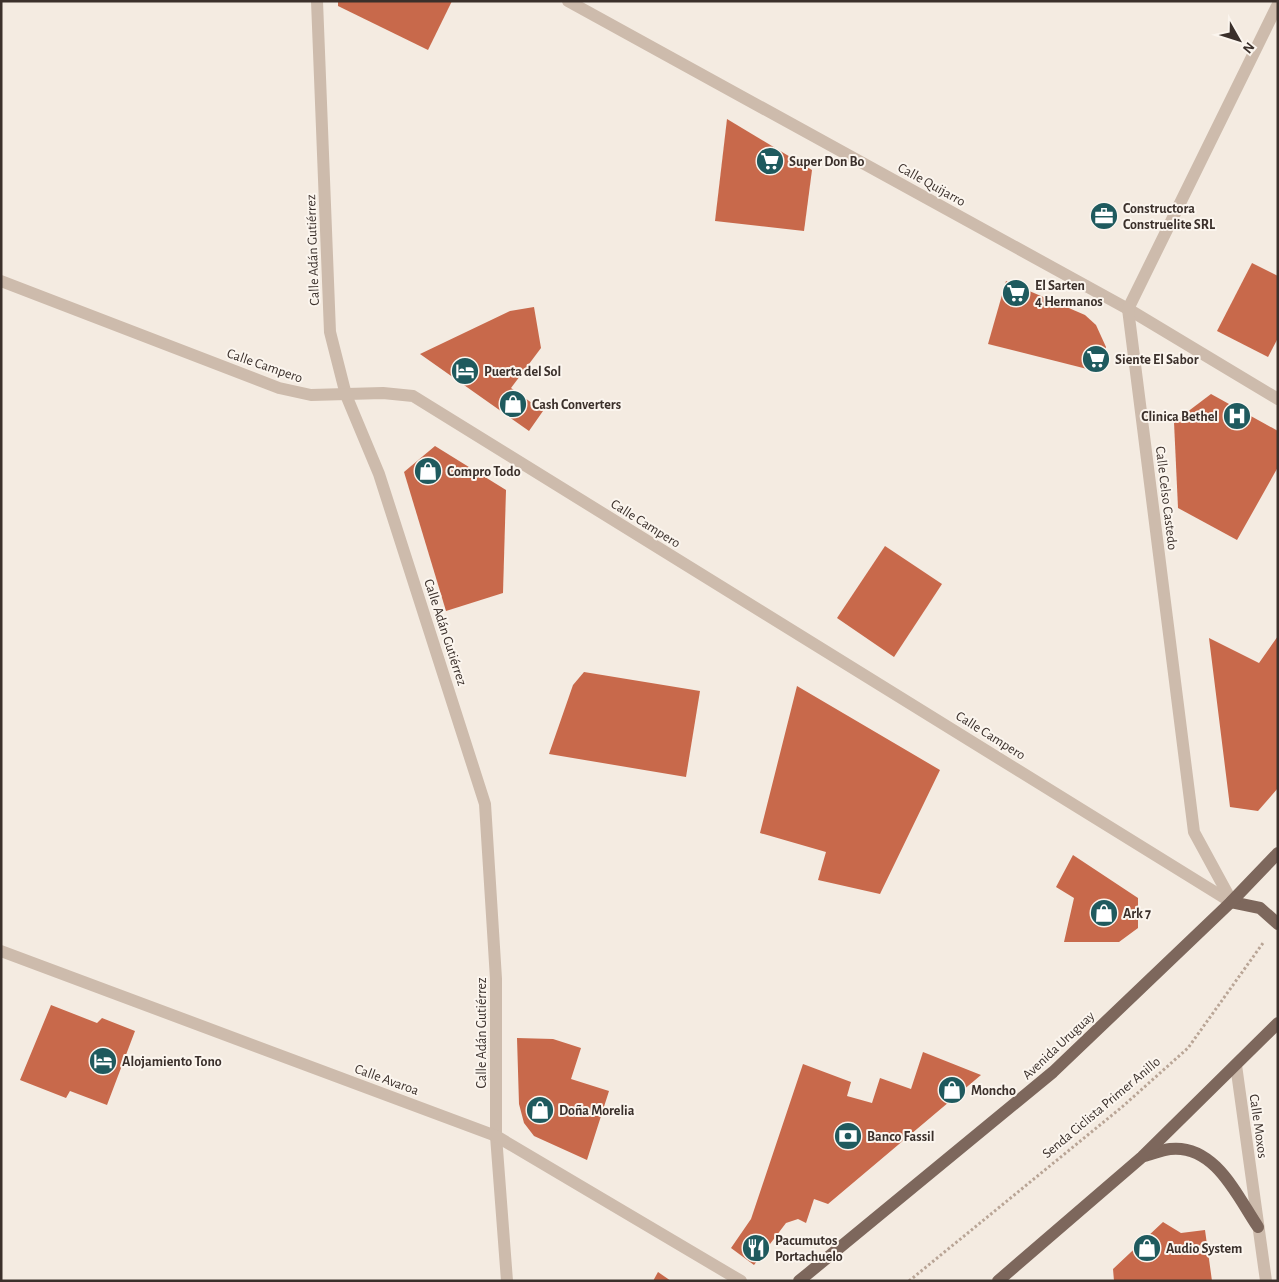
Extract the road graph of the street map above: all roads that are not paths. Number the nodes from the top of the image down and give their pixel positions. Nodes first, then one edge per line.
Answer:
1 (317, 1) edge
2 (568, 1) edge
3 (1278, 4) edge
4 (1, 281) edge
5 (1128, 309) junction
6 (346, 394) junction
7 (1278, 399) edge
8 (1278, 853) edge
9 (1231, 902) junction
10 (1277, 924) edge
11 (1, 951) edge
12 (1278, 1023) edge
13 (1236, 1065) junction
14 (496, 1136) junction
15 (1142, 1157) junction
16 (1258, 1227) junction
17 (507, 1281) edge
18 (741, 1281) edge
19 (799, 1281) edge
20 (998, 1281) edge
21 (1266, 1281) edge

1 - 6 street, Calle Adán Gutiérrez
2 - 5 street, Calle Quijarro
3 - 5 street
4 - 6 street, Calle Campero
5 - 7 street, Calle Quijarro
5 - 9 street, Calle Celso Castedo
6 - 9 street, Calle Campero
6 - 14 street, Calle Adán Gutiérrez
8 - 9 main road, Avenida Uruguay
9 - 10 main road
9 - 19 main road, Avenida Uruguay
11 - 14 street, Calle Avaroa
12 - 13 main road
13 - 15 main road
13 - 16 street, Calle Moxos
14 - 17 street, Calle Adán Gutiérrez
14 - 18 street, Calle Avaroa
15 - 16 main road
15 - 20 main road
16 - 21 street, Calle Moxos

